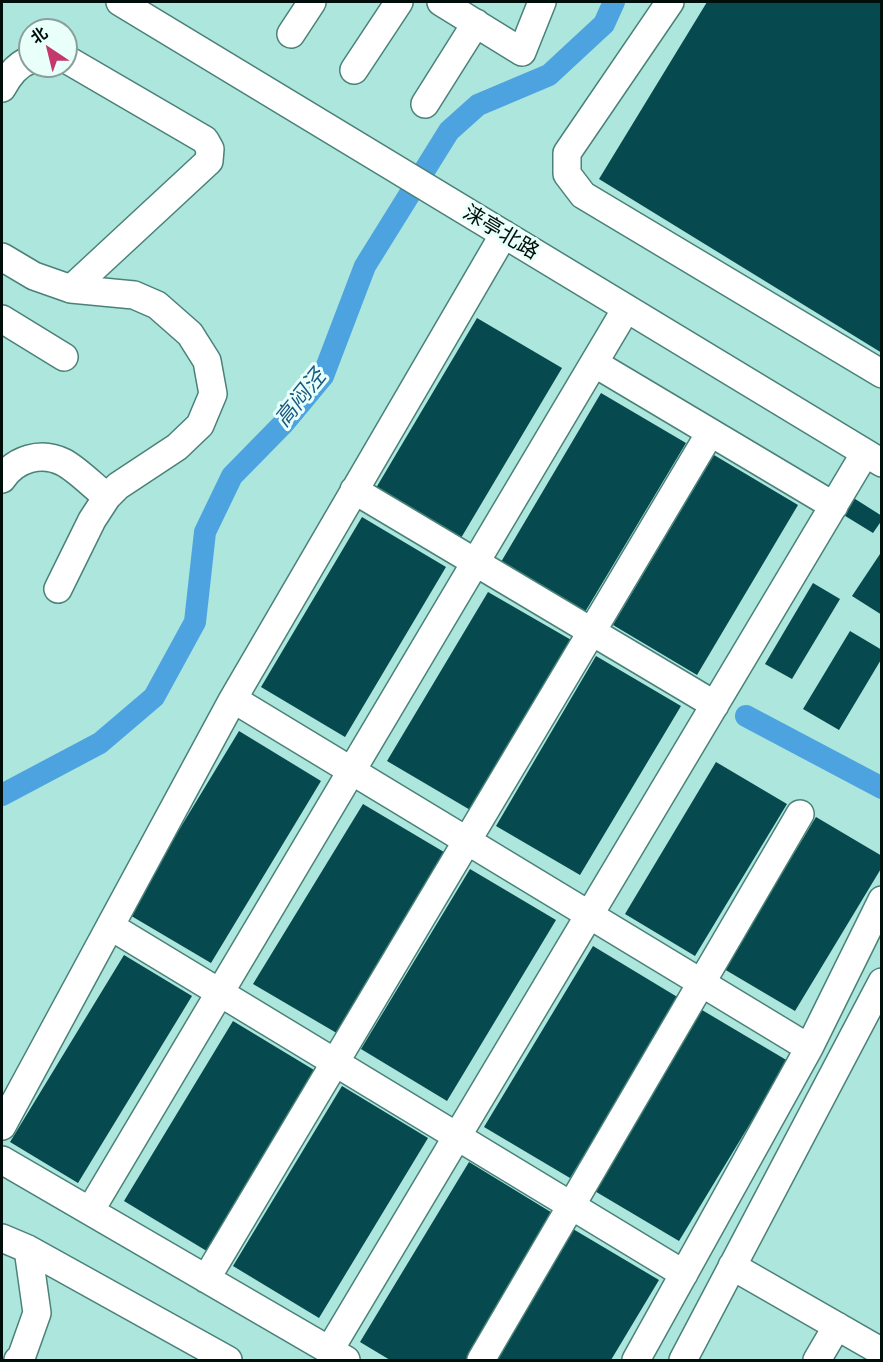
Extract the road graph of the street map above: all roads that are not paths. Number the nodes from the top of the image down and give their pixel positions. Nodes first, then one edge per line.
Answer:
1 (120, 2) edge
2 (312, 2) edge
3 (399, 2) edge
4 (542, 2) edge
5 (670, 2) edge
6 (449, 4) edge
7 (476, 23) junction
8 (291, 34) dead end
9 (78, 66) edge
10 (18, 68) edge
11 (354, 70) dead end
12 (2, 88) edge
13 (425, 104) dead end
14 (504, 234) junction
15 (2, 256) edge
16 (71, 289) junction
17 (626, 309) junction
18 (2, 319) edge
19 (64, 357) dead end
20 (594, 363) junction
21 (882, 374) edge
22 (710, 433) junction
23 (873, 458) edge
24 (2, 479) edge
25 (354, 490) junction
26 (107, 497) junction
27 (834, 506) junction
28 (476, 562) junction
29 (58, 589) dead end
30 (592, 632) junction
31 (233, 699) junction
32 (715, 705) junction
33 (351, 771) junction
34 (800, 814) dead end
35 (467, 841) junction
36 (882, 900) edge
37 (589, 915) junction
38 (110, 927) junction
39 (882, 982) edge
40 (702, 983) junction
41 (220, 993) junction
42 (809, 1048) junction
43 (335, 1063) junction
44 (2, 1126) edge
45 (457, 1137) junction
46 (2, 1160) edge
47 (571, 1206) junction
48 (90, 1211) junction
49 (2, 1238) edge
50 (28, 1249) junction
51 (732, 1266) junction
52 (684, 1274) junction
53 (206, 1279) junction
54 (837, 1326) junction
55 (882, 1352) edge
56 (338, 1356) edge
57 (223, 1359) edge
58 (21, 1360) edge
59 (481, 1360) edge
60 (636, 1360) edge
61 (682, 1360) edge
62 (817, 1360) edge

1 - 14 street, 涞亭北路
2 - 8 street
3 - 11 street
4 - 7 street
5 - 21 street
6 - 7 street
7 - 13 street
9 - 16 street
10 - 12 street
14 - 17 street, 涞亭北路
14 - 25 street
15 - 16 street
16 - 26 street
17 - 20 street
17 - 23 street, 涞亭北路
18 - 19 street
20 - 22 street
20 - 28 street
22 - 27 street
22 - 30 street
23 - 27 street
24 - 26 street
25 - 28 street
25 - 31 street
26 - 29 street
27 - 32 street
28 - 30 street
28 - 33 street
30 - 32 street
30 - 35 street
31 - 33 street
31 - 38 street
32 - 37 street
33 - 35 street
33 - 41 street
34 - 40 street
35 - 37 street
35 - 43 street
36 - 42 street
37 - 40 street
37 - 45 street
38 - 41 street
38 - 44 street
39 - 51 street
40 - 42 street
40 - 47 street
41 - 43 street
41 - 48 street
42 - 52 street
43 - 45 street
43 - 53 street
45 - 47 street
45 - 56 street
46 - 48 street
47 - 52 street
47 - 59 street
48 - 53 street
49 - 50 street
50 - 57 street
50 - 58 street
51 - 54 street
51 - 61 street
52 - 60 street
53 - 56 street
54 - 55 street
54 - 62 street

